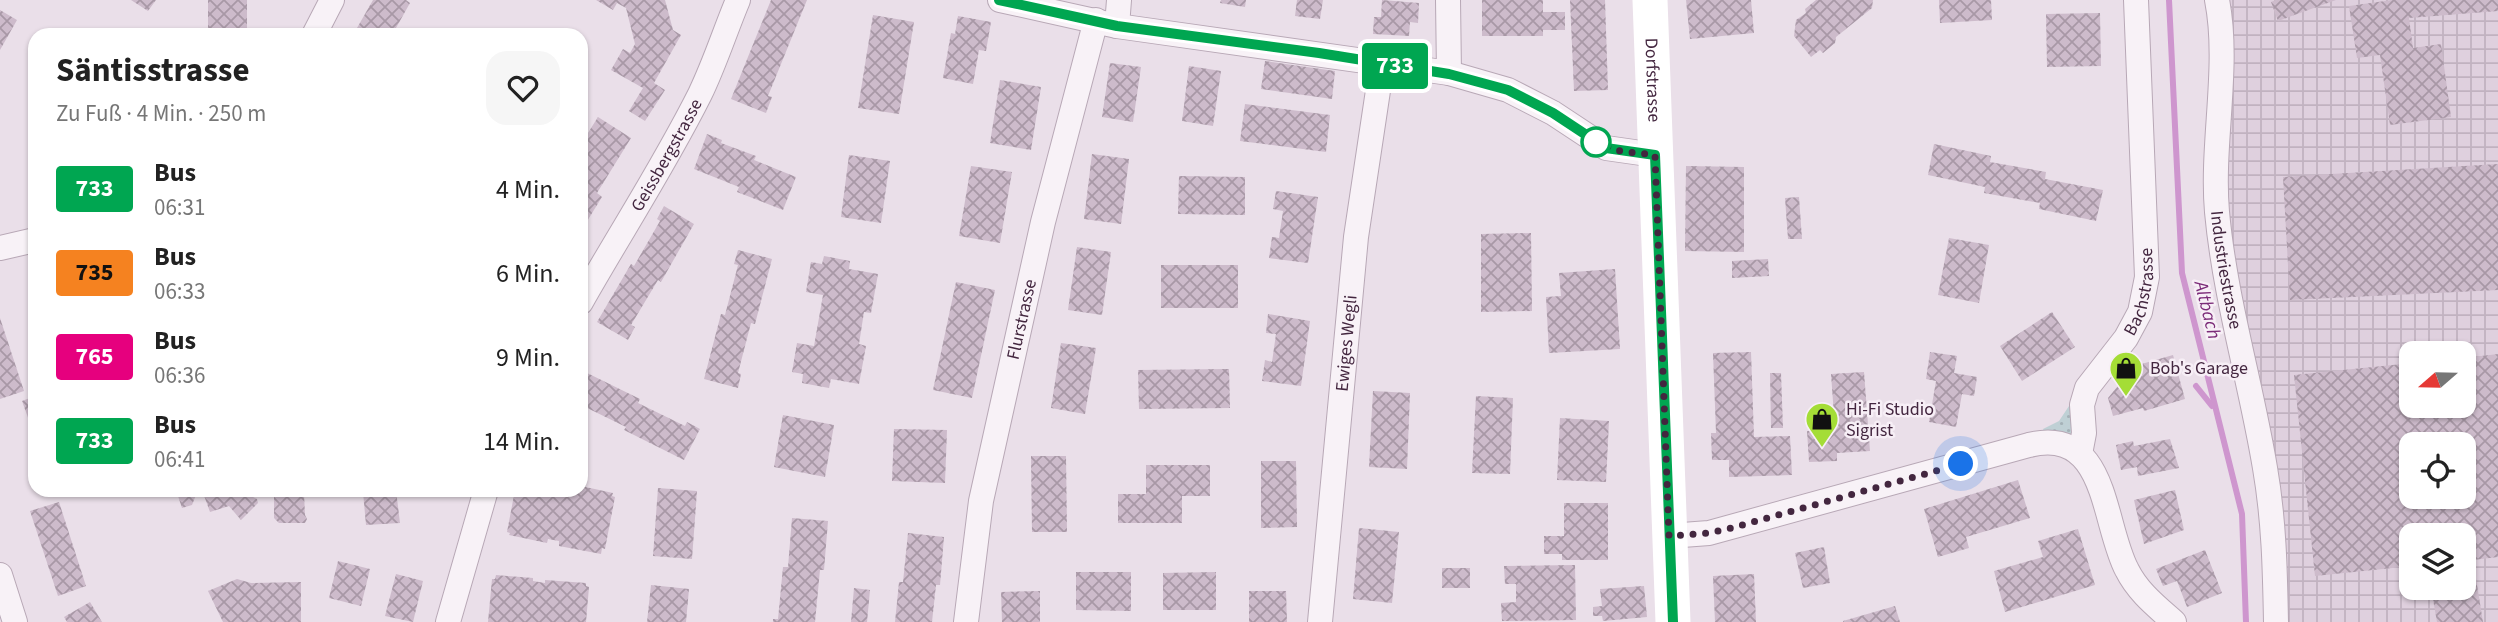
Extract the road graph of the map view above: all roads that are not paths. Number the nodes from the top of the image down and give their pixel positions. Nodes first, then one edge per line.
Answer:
1 (331, 0) edge
2 (738, 0) edge
3 (1000, 0) edge
4 (1119, 0) edge
5 (1448, 0) edge
6 (1650, 0) edge
7 (2136, 0) edge
8 (2217, 0) edge
9 (1107, 23) junction
10 (317, 28) edge
11 (1381, 64) junction
12 (1449, 74) junction
13 (1655, 155) junction
14 (28, 242) edge
15 (0, 248) edge
16 (588, 290) edge
17 (2080, 454) junction
18 (484, 497) edge
19 (1669, 536) junction
20 (0, 575) edge
21 (15, 622) edge
22 (448, 622) edge
23 (966, 622) edge
24 (1320, 622) edge
25 (1673, 622) edge
26 (2174, 622) edge
27 (2276, 622) edge

1 - 10 street
2 - 16 street, Geissbergstrasse
3 - 9 street
4 - 9 street, Flurstrasse
5 - 12 street
6 - 13 main road, Dorfstrasse
7 - 17 street, Bachstrasse
8 - 27 street, Industriestrasse
9 - 11 street
9 - 23 street, Flurstrasse
11 - 12 street
11 - 24 street, Ewiges Wegli
12 - 13 street
13 - 19 main road, Dorfstrasse
14 - 15 street
17 - 19 street
17 - 26 street
18 - 22 street
19 - 25 main road, Dorfstrasse
20 - 21 street

